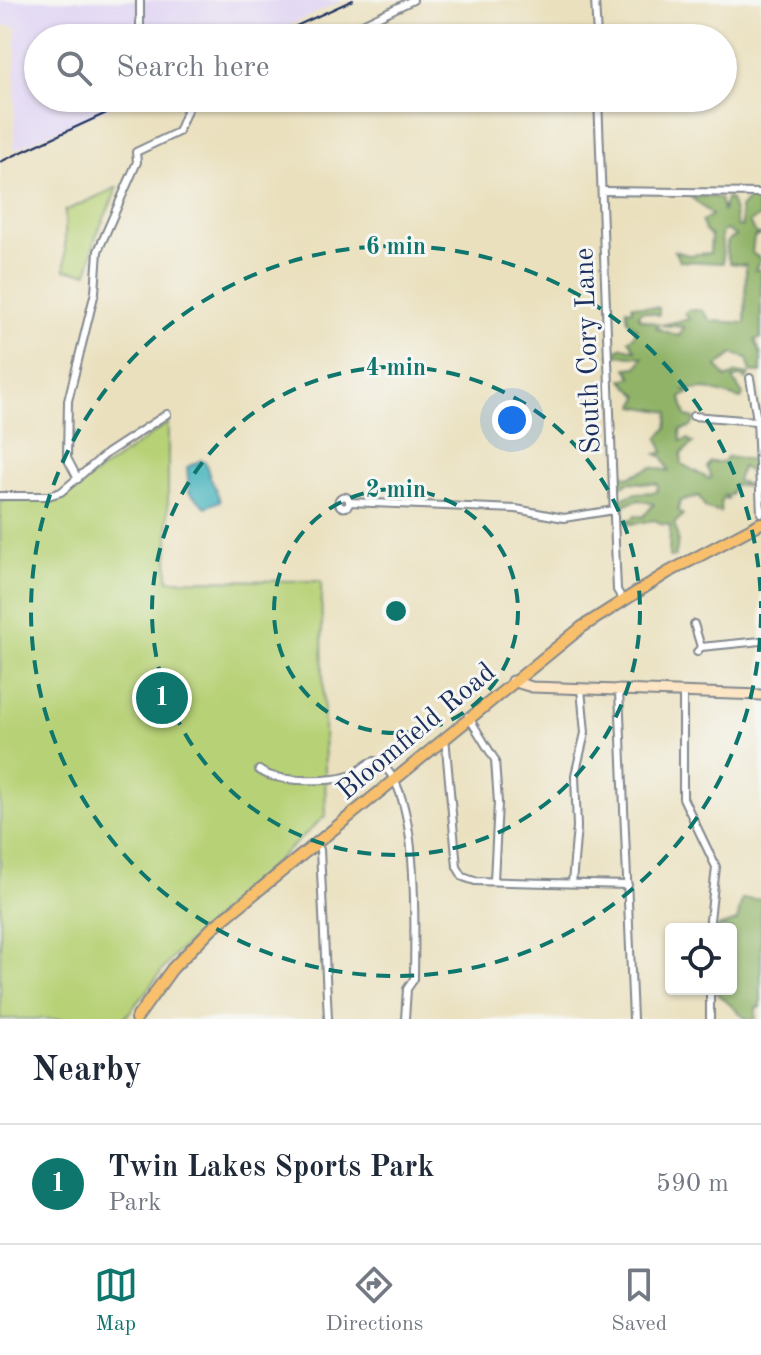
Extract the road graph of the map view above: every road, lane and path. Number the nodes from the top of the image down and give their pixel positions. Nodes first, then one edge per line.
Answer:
1 (140, 0) edge
2 (413, 0) edge
3 (595, 0) edge
4 (140, 24) edge
5 (362, 24) edge
6 (596, 24) edge
7 (186, 112) edge
8 (599, 112) edge
9 (602, 191) junction
10 (761, 193) edge
11 (750, 378) dead end
12 (167, 414) dead end
13 (693, 416) dead end
14 (759, 418) edge
15 (78, 479) junction
16 (0, 496) edge
17 (349, 502) dead end
18 (614, 510) junction
19 (761, 513) edge
20 (761, 523) edge
21 (623, 600) junction
22 (694, 624) dead end
23 (761, 641) edge
24 (512, 681) junction
25 (581, 689) junction
26 (619, 691) junction
27 (683, 693) junction
28 (761, 695) edge
29 (468, 716) junction
30 (445, 736) junction
31 (259, 770) dead end
32 (393, 780) junction
33 (317, 843) junction
34 (494, 880) junction
35 (572, 883) junction
36 (628, 885) junction
37 (710, 923) edge
38 (710, 995) edge
39 (136, 1019) edge
40 (328, 1019) edge
41 (405, 1019) edge
42 (633, 1019) edge
43 (710, 1019) edge

1 - 4 street
2 - 5 street
3 - 6 street
7 - 15 street
8 - 9 street, South Cory Lane
9 - 10 street
9 - 18 street, South Cory Lane
11 - 14 street
12 - 15 street
13 - 14 street
14 - 19 street
15 - 16 street
17 - 18 street
18 - 21 street, South Cory Lane
20 - 21 main road, Bloomfield Road
21 - 24 main road, Bloomfield Road
22 - 23 street
24 - 25 street
24 - 29 main road, Bloomfield Road
25 - 26 street
25 - 35 street
26 - 27 street
26 - 36 street
27 - 28 street
27 - 37 street
29 - 30 main road, Bloomfield Road
29 - 34 street
30 - 32 main road, Bloomfield Road
30 - 34 street
31 - 32 street
32 - 33 main road, Bloomfield Road
32 - 41 street
33 - 39 main road, Bloomfield Road
33 - 40 street
34 - 35 street
35 - 36 street
36 - 42 street
38 - 43 street

